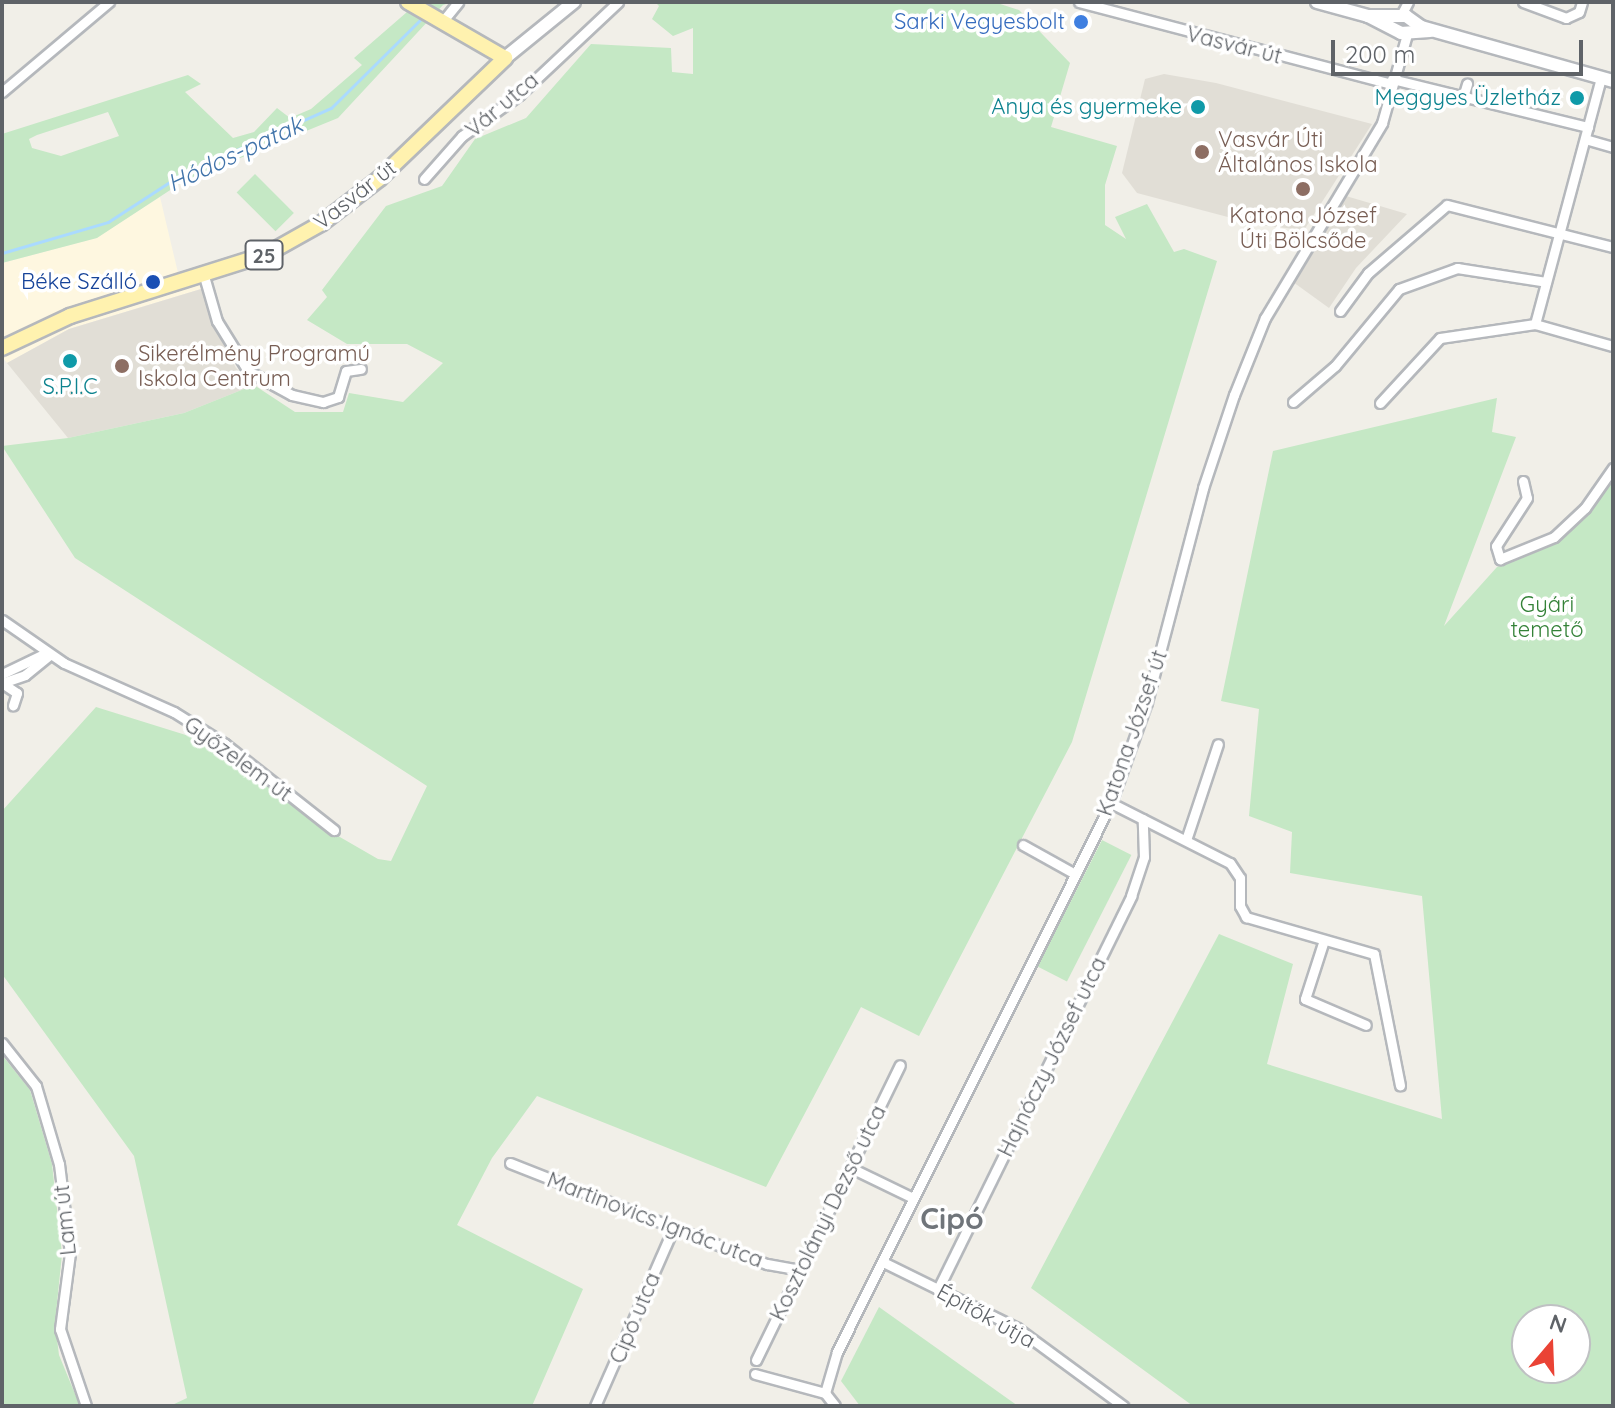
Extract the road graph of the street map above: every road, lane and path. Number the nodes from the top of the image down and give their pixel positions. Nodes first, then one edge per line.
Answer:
1 (109, 2) edge
2 (458, 2) edge
3 (574, 2) edge
4 (618, 2) edge
5 (1079, 2) edge
6 (1317, 2) edge
7 (1410, 2) edge
8 (1523, 2) edge
9 (1582, 2) edge
10 (412, 4) edge
11 (439, 20) junction
12 (1403, 25) junction
13 (481, 45) junction
14 (505, 58) junction
15 (1607, 79) edge
16 (1391, 81) junction
17 (480, 82) junction
18 (1467, 84) dead end
19 (2, 92) edge
20 (1463, 97) junction
21 (1588, 127) junction
22 (1585, 139) junction
23 (1613, 147) edge
24 (424, 179) dead end
25 (1559, 233) junction
26 (1613, 247) edge
27 (204, 276) junction
28 (1546, 282) junction
29 (1340, 311) dead end
30 (1535, 324) junction
31 (1613, 346) edge
32 (2, 348) edge
33 (361, 369) dead end
34 (1293, 402) dead end
35 (1380, 403) dead end
36 (1613, 468) edge
37 (1523, 481) dead end
38 (2, 620) edge
39 (48, 654) junction
40 (2, 674) edge
41 (2, 683) edge
42 (13, 705) dead end
43 (1218, 744) dead end
44 (1111, 803) junction
45 (1143, 819) junction
46 (334, 830) dead end
47 (1186, 840) junction
48 (1023, 845) dead end
49 (1075, 874) junction
50 (1324, 940) junction
51 (1366, 1025) dead end
52 (2, 1043) edge
53 (900, 1065) dead end
54 (1400, 1085) dead end
55 (510, 1163) dead end
56 (851, 1168) junction
57 (913, 1198) junction
58 (673, 1229) junction
59 (883, 1262) junction
60 (801, 1270) junction
61 (938, 1289) junction
62 (756, 1360) dead end
63 (755, 1374) dead end
64 (825, 1393) junction
65 (86, 1406) edge
66 (595, 1406) edge
67 (835, 1406) edge
68 (1123, 1406) edge

1 - 19 street
2 - 11 street
3 - 14 street, Vasvár út
4 - 24 street, Vár utca
5 - 16 street, Vasvár út
6 - 12 street
7 - 12 street, Katona József út
8 - 9 street
10 - 11 main road
11 - 13 main road
12 - 15 street
12 - 16 street, Katona József út
13 - 14 main road
13 - 17 main road
14 - 17 main road, Vasvár út / 25
15 - 21 street
16 - 20 street, Vasvár út
16 - 44 street, Katona József út
17 - 27 main road, Vasvár út / 25
18 - 20 street
20 - 21 street, Vasvár út
21 - 22 street
22 - 23 street
22 - 25 street
25 - 26 street
25 - 28 street
25 - 29 street
27 - 32 main road, Vasvár út / 25
27 - 33 street
28 - 30 street
28 - 34 street
30 - 31 street
30 - 35 street
36 - 37 street
38 - 39 street, Győzelem út
39 - 40 street
39 - 41 street
39 - 46 street, Győzelem út
41 - 42 street
43 - 47 street
44 - 45 street
44 - 49 street, Katona József út
45 - 47 street
45 - 61 street, Hajnóczy József utca
47 - 50 street
48 - 49 street
49 - 57 street, Katona József út
50 - 51 street
50 - 54 street
52 - 65 street, Lam út
53 - 56 street, Kosztolányi Dezső utca
55 - 58 street, Martinovics Ignác utca
56 - 57 street
56 - 60 street, Kosztolányi Dezső utca
57 - 59 street, Katona József út
58 - 60 street, Martinovics Ignác utca
58 - 66 street, Cipó utca
59 - 61 street, Építők útja
59 - 64 street, Katona József út
60 - 62 street, Kosztolányi Dezső utca
61 - 68 street, Építők útja
63 - 64 street
64 - 67 street

